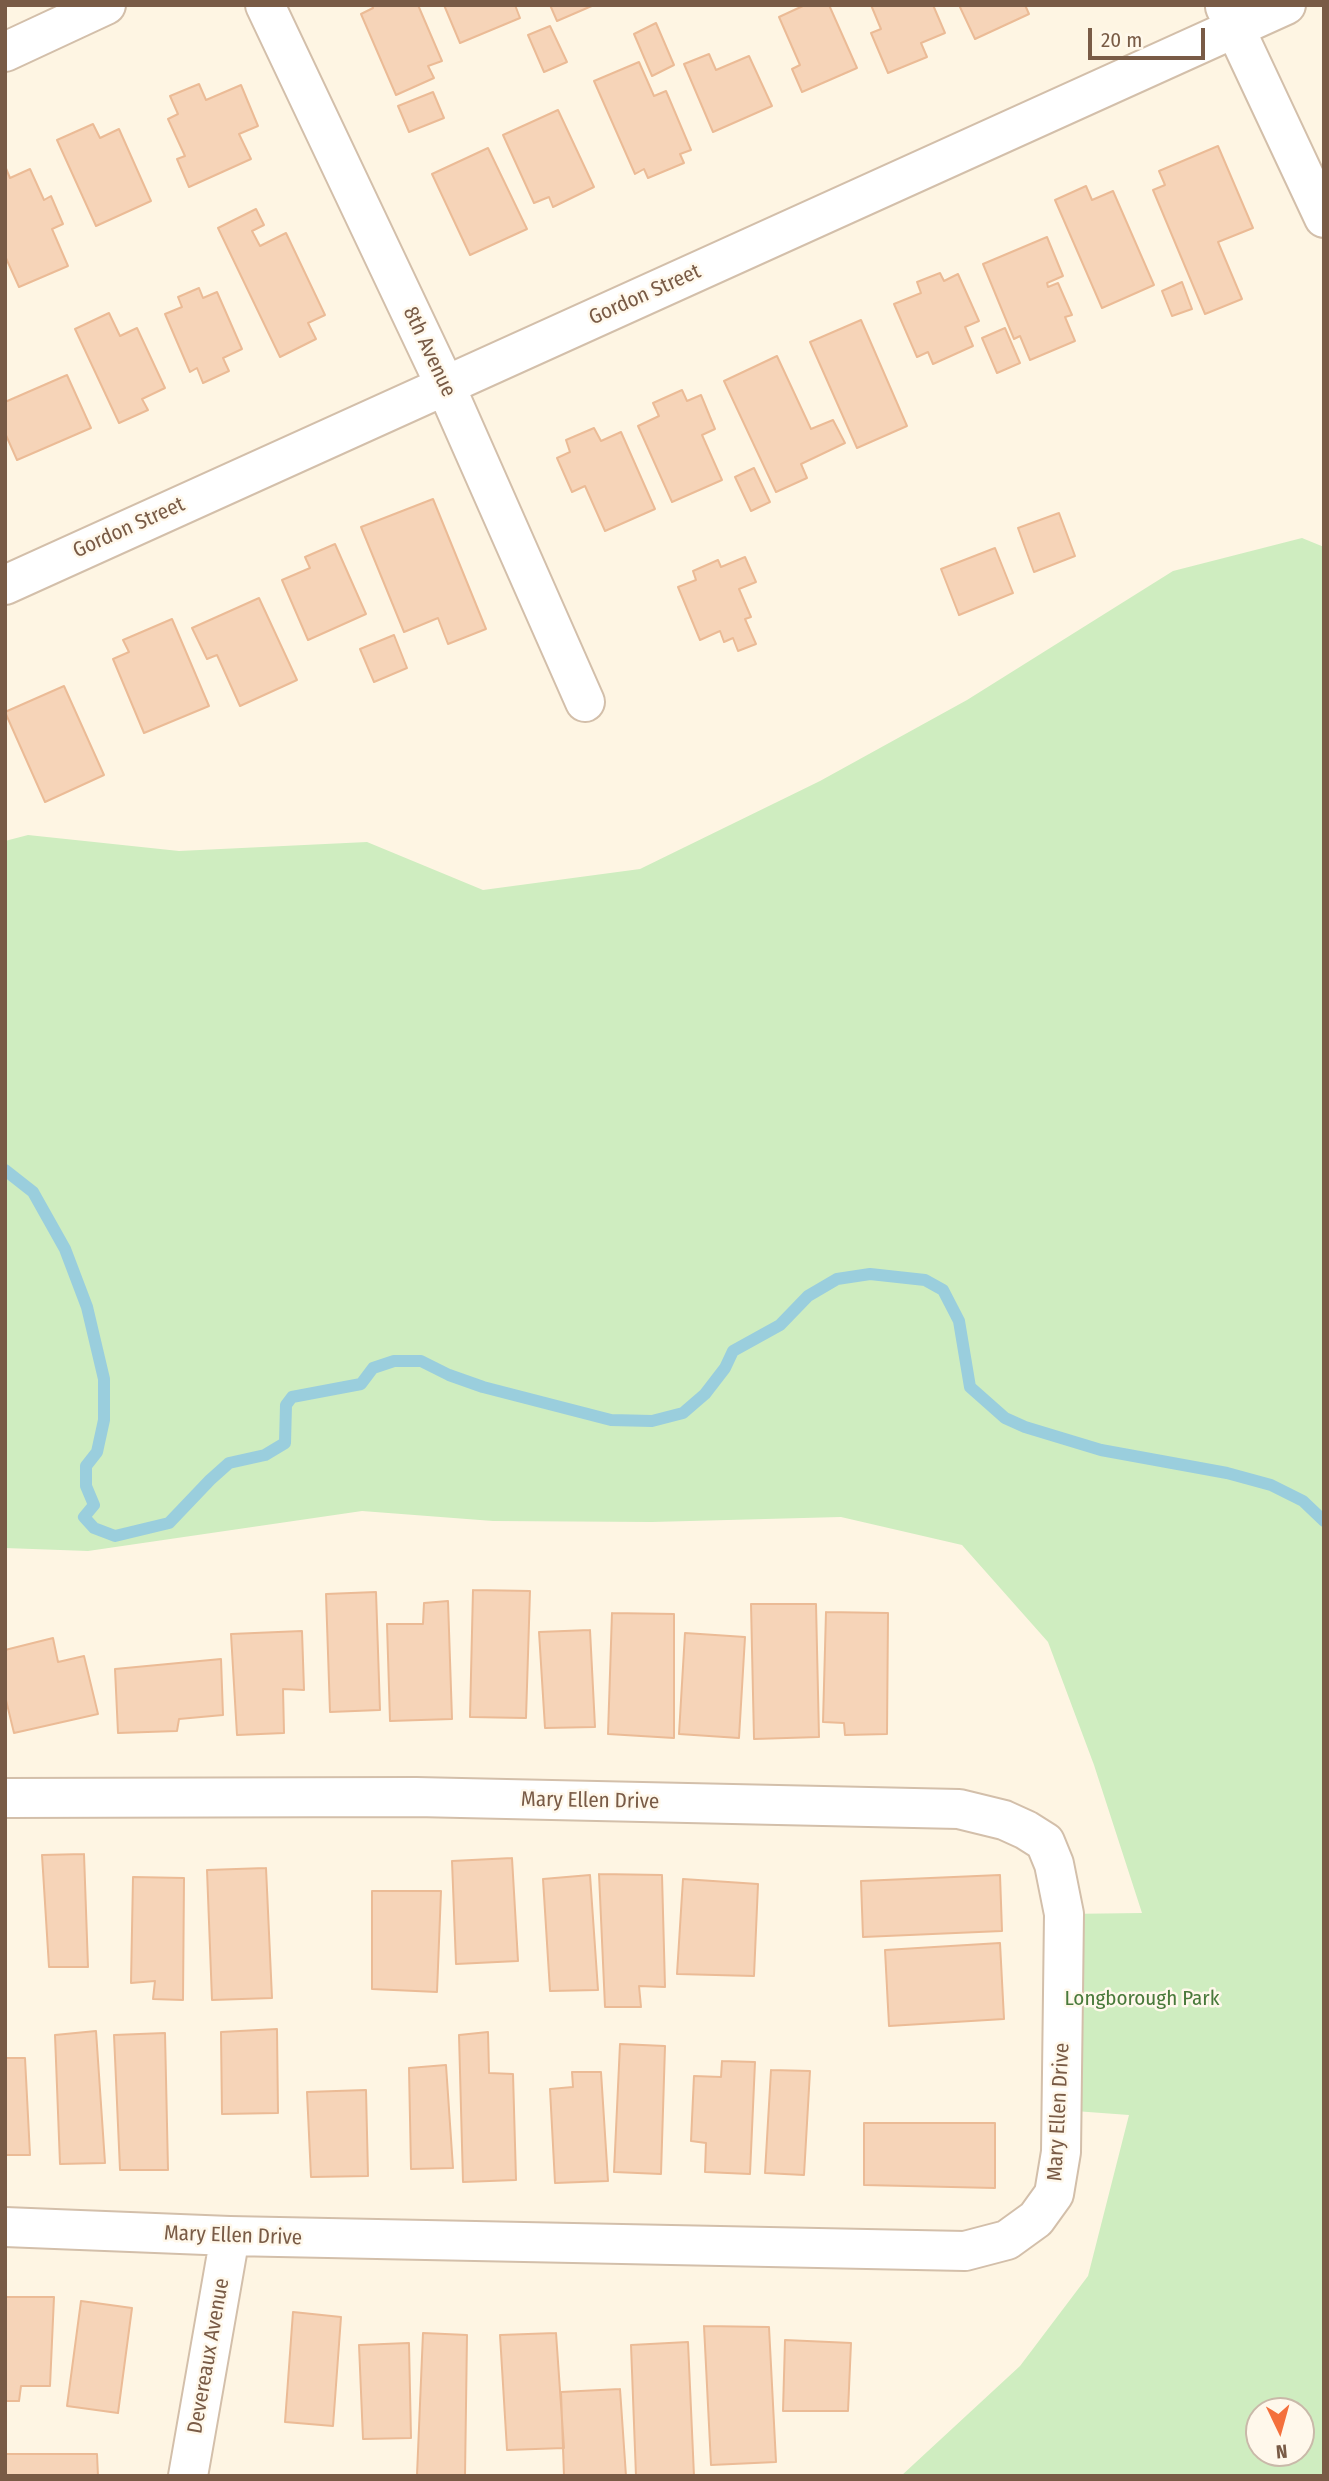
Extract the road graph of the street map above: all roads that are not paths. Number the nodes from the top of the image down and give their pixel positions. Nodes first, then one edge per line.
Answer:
1 (106, 5) edge
2 (265, 5) edge
3 (1286, 5) edge
4 (1230, 17) edge
5 (5, 52) edge
6 (1324, 218) edge
7 (445, 385) junction
8 (5, 585) edge
9 (584, 702) dead end
10 (5, 1798) edge
11 (5, 2227) edge
12 (230, 2236) junction
13 (188, 2476) edge

1 - 5 street
2 - 7 street, 8th Avenue
3 - 4 street, Gordon Street
4 - 6 street
4 - 7 street, Gordon Street
7 - 8 street, Gordon Street
7 - 9 street, 8th Avenue
10 - 12 street, Mary Ellen Drive
11 - 12 street, Mary Ellen Drive
12 - 13 street, Devereaux Avenue

